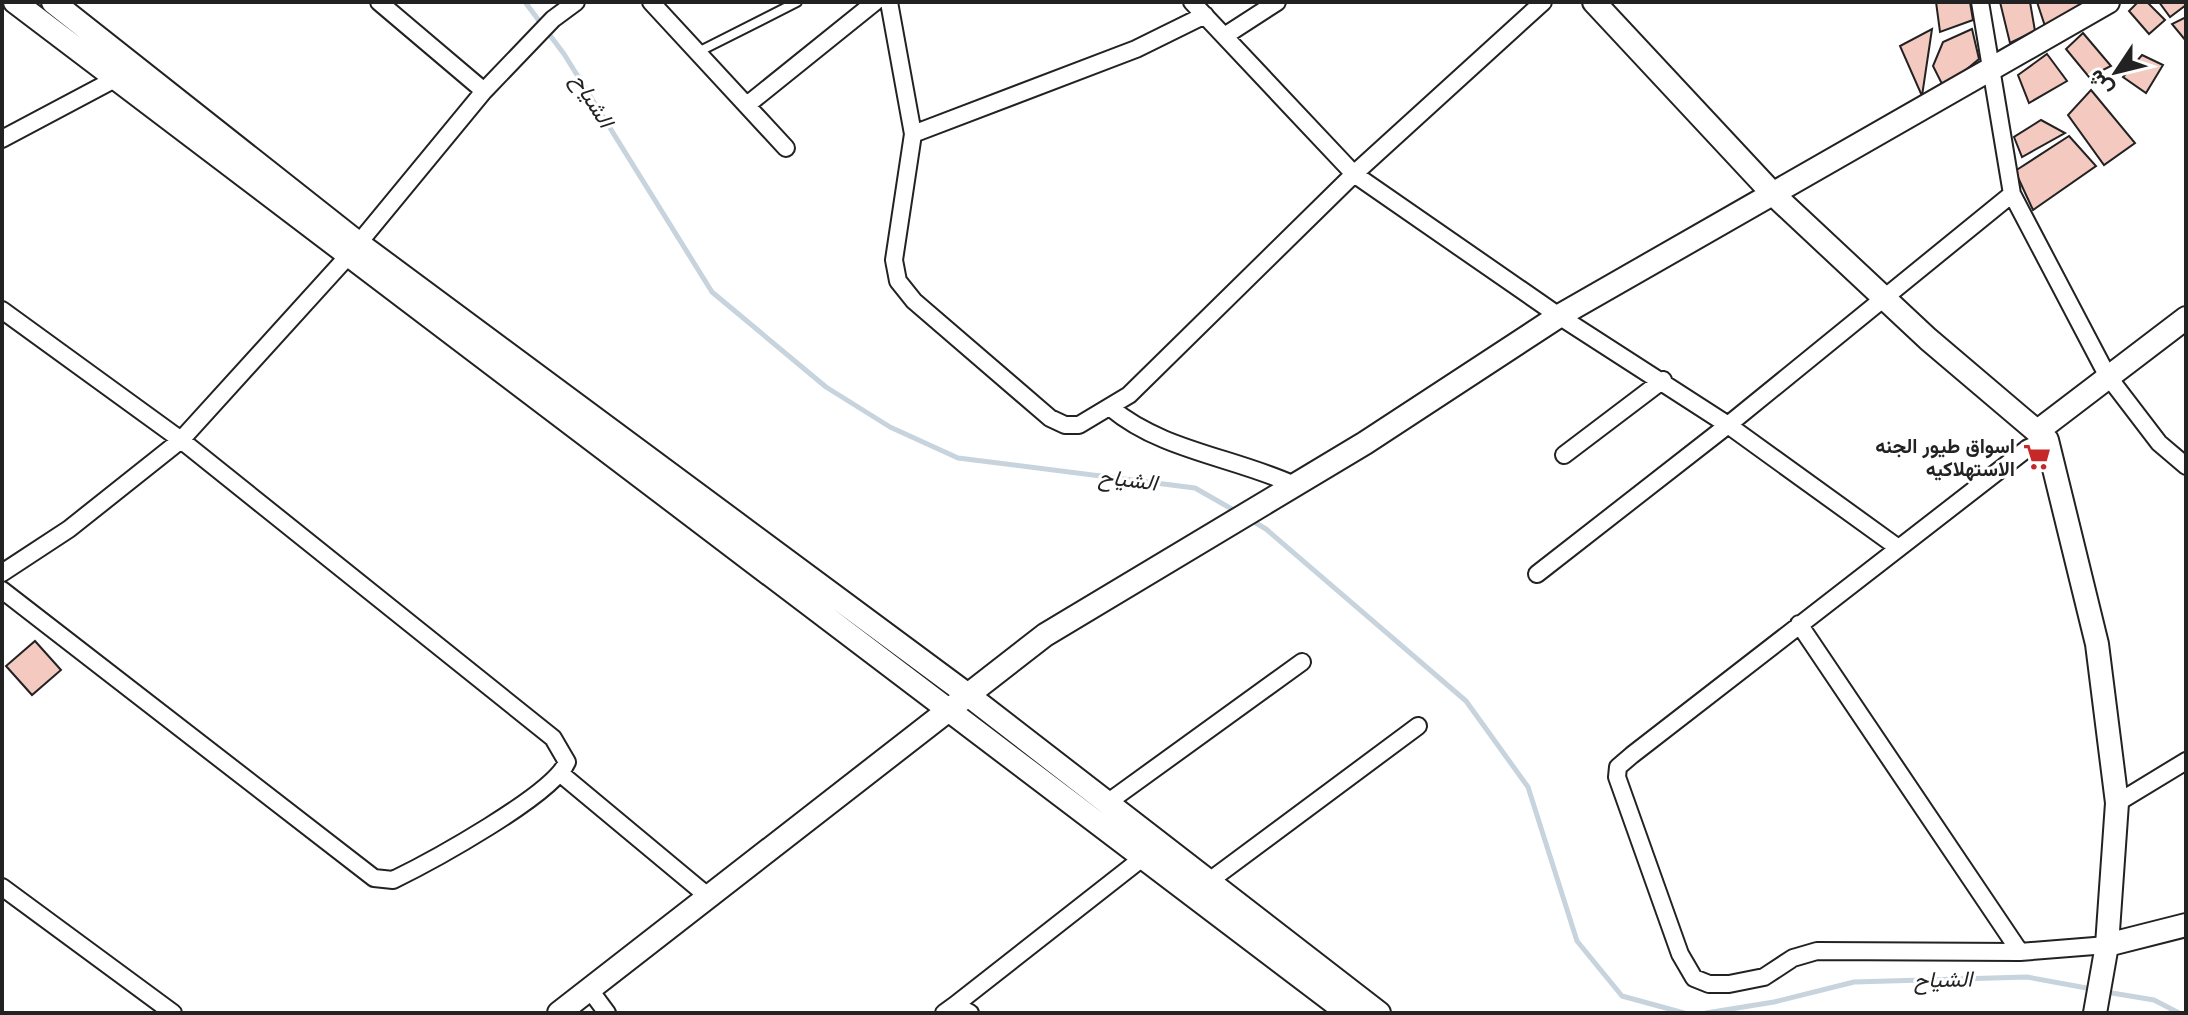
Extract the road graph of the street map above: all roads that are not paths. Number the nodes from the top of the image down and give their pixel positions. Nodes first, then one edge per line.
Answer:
1 (15, 2) edge
2 (53, 2) edge
3 (379, 2) edge
4 (576, 2) edge
5 (651, 2) edge
6 (797, 2) edge
7 (875, 2) edge
8 (889, 2) edge
9 (1192, 2) edge
10 (1277, 2) edge
11 (1543, 2) edge
12 (1594, 2) edge
13 (1980, 2) edge
14 (2108, 2) edge
15 (1205, 15) junction
16 (1226, 35) junction
17 (696, 53) junction
18 (1989, 70) junction
19 (115, 79) junction
20 (484, 91) junction
21 (747, 105) junction
22 (913, 134) junction
23 (2, 139) edge
24 (786, 148) dead end
25 (1354, 174) junction
26 (2012, 194) junction
27 (1774, 195) junction
28 (353, 250) junction
29 (1883, 298) junction
30 (2, 310) edge
31 (1559, 316) junction
32 (2186, 318) edge
33 (2186, 333) edge
34 (1663, 380) junction
35 (2111, 381) junction
36 (1111, 408) junction
37 (1728, 425) junction
38 (181, 440) junction
39 (2038, 440) junction
40 (1564, 455) dead end
41 (2186, 466) edge
42 (1292, 484) junction
43 (1897, 547) junction
44 (2, 573) edge
45 (1537, 574) dead end
46 (2, 590) edge
47 (1799, 624) junction
48 (1302, 662) dead end
49 (968, 695) junction
50 (948, 712) junction
51 (1418, 726) dead end
52 (2186, 761) edge
53 (561, 774) junction
54 (1107, 803) junction
55 (2117, 803) junction
56 (1145, 856) junction
57 (1208, 882) junction
58 (2, 887) edge
59 (710, 898) junction
60 (2186, 925) edge
61 (2020, 952) junction
62 (2106, 954) junction
63 (590, 990) junction
64 (956, 1010) edge
65 (173, 1013) edge
66 (559, 1013) edge
67 (607, 1013) edge
68 (1348, 1013) edge
69 (1379, 1013) edge
70 (2095, 1013) edge

1 - 19 main road
2 - 28 main road
3 - 20 street
4 - 20 street
5 - 17 street
6 - 17 lane
7 - 21 street
8 - 22 street
9 - 15 street
10 - 16 street
11 - 25 street
12 - 27 main road
13 - 18 street
14 - 18 main road
15 - 16 street
15 - 22 street
16 - 25 street
17 - 21 street
18 - 26 street
18 - 27 main road
19 - 23 street
19 - 28 main road
20 - 28 street
21 - 24 street
22 - 36 street
25 - 31 street
25 - 36 street
26 - 29 street
26 - 35 street
27 - 29 main road
27 - 31 main road
28 - 38 street
28 - 49 main road
28 - 50 main road
29 - 37 street
29 - 39 main road
30 - 38 street
31 - 34 street
31 - 42 main road
32 - 35 main road
33 - 35 main road
34 - 37 street
34 - 40 street
35 - 39 main road
35 - 41 street
36 - 42 street
37 - 43 street
37 - 45 street
38 - 44 street
38 - 53 street
39 - 43 street
39 - 55 main road
42 - 49 main road
43 - 47 street
46 - 53 street
47 - 61 street
47 - 61 street
48 - 54 street
49 - 50 main road
49 - 54 main road
50 - 56 main road
50 - 59 main road
51 - 57 street
52 - 55 street
53 - 59 street
54 - 57 main road
55 - 62 main road
56 - 64 street
56 - 68 main road
57 - 69 main road
58 - 65 street
59 - 63 main road
60 - 62 main road
61 - 62 street
62 - 70 main road
63 - 66 main road
63 - 67 street

